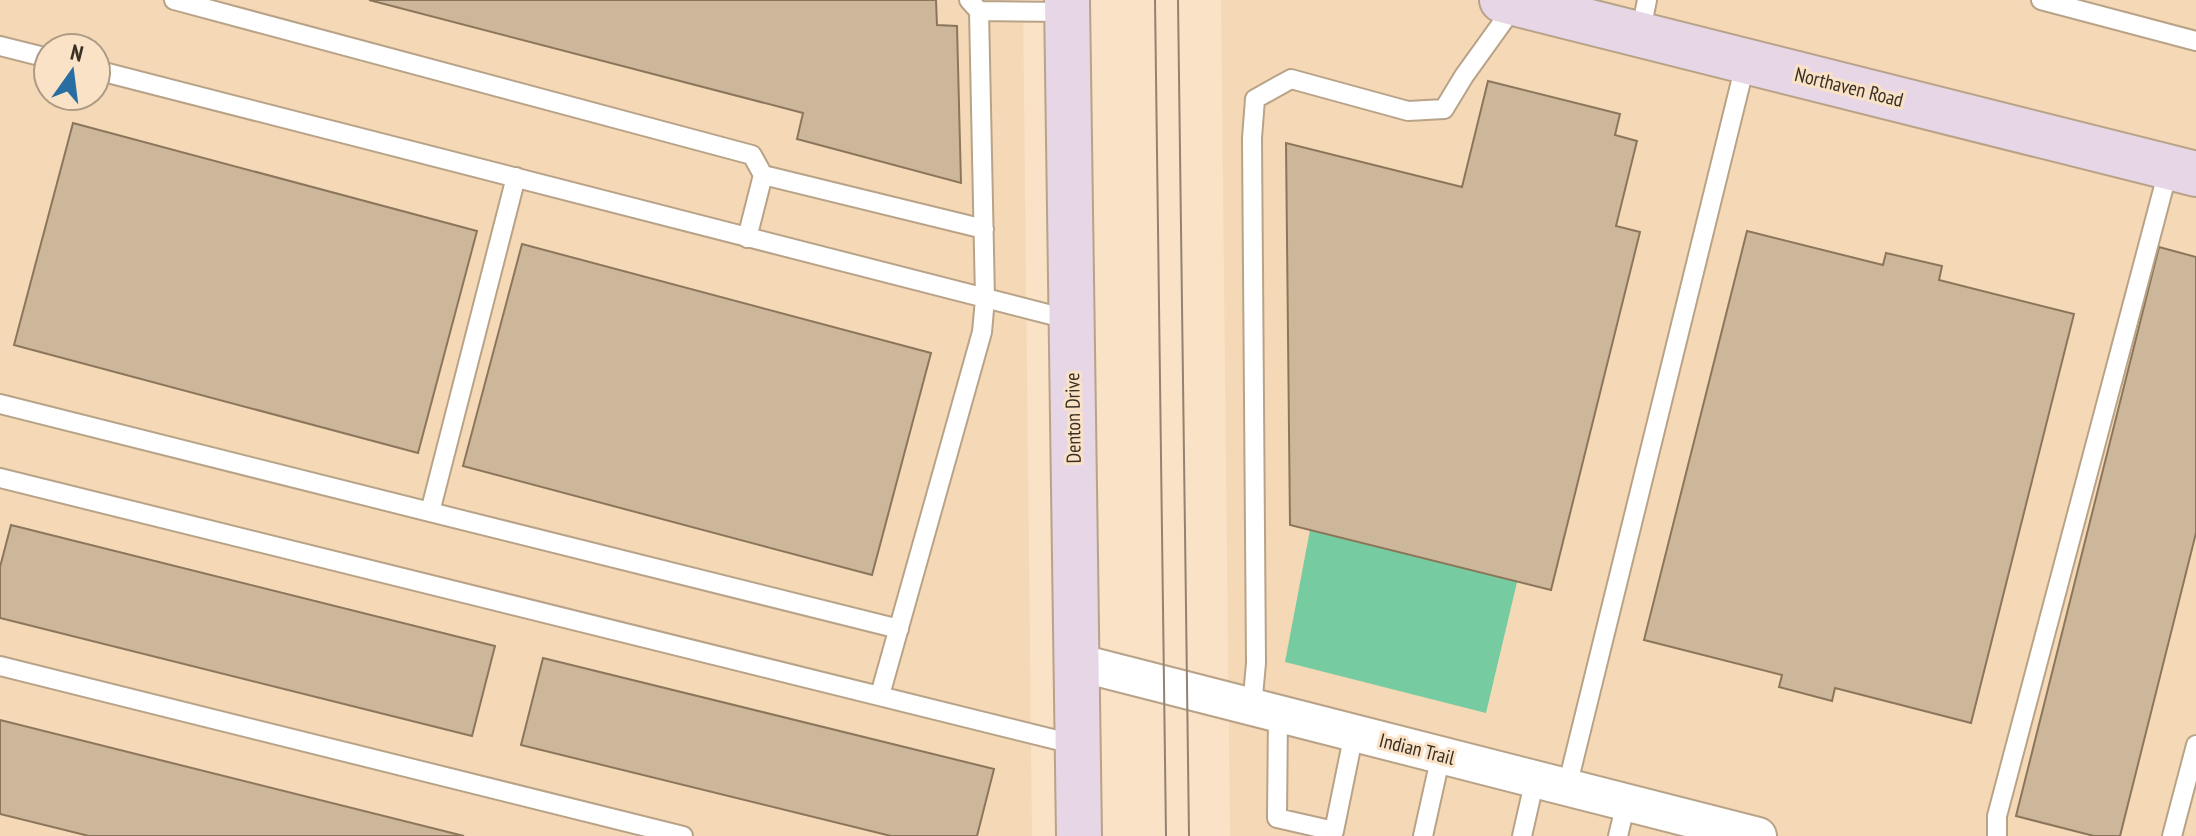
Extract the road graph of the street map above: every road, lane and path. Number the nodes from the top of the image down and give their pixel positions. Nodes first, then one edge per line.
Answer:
1 (174, 0) edge
2 (2041, 0) edge
3 (1512, 1) edge
4 (974, 5) edge
5 (1067, 6) edge
6 (1644, 18) edge
7 (2196, 41) edge
8 (0, 46) edge
9 (32, 54) edge
10 (1746, 61) junction
11 (112, 74) edge
12 (2183, 170) edge
13 (763, 175) junction
14 (516, 177) junction
15 (984, 229) junction
16 (747, 238) junction
17 (985, 299) junction
18 (1071, 320) junction
19 (0, 404) edge
20 (0, 478) edge
21 (430, 512) junction
22 (899, 629) junction
23 (1076, 662) junction
24 (0, 666) edge
25 (880, 695) junction
26 (1265, 710) junction
27 (1354, 733) junction
28 (1077, 745) junction
29 (2196, 745) edge
30 (1441, 755) junction
31 (1551, 783) junction
32 (1622, 819) edge
33 (1276, 827) edge
34 (1710, 830) edge
35 (683, 836) edge
36 (1079, 836) edge
37 (1423, 836) edge
38 (1522, 836) edge
39 (1758, 836) edge
40 (1997, 836) edge
41 (2172, 836) edge

1 - 13 lane
2 - 7 lane
3 - 6 street, Northaven Road
3 - 26 lane
4 - 5 lane
4 - 15 lane
5 - 18 street, Denton Drive
6 - 10 street, Northaven Road
8 - 9 lane
10 - 12 street, Northaven Road
10 - 31 lane
11 - 14 lane
12 - 40 lane
13 - 15 lane
13 - 16 lane
14 - 16 lane
14 - 21 lane
15 - 17 lane
16 - 17 lane
17 - 18 lane
17 - 22 lane
18 - 23 street, Denton Drive
19 - 21 lane
20 - 25 lane
21 - 22 lane
22 - 25 lane
23 - 26 street, Indian Trail
23 - 28 street, Denton Drive
24 - 35 lane
25 - 28 lane
26 - 27 street, Indian Trail
26 - 33 lane
27 - 30 street, Indian Trail
27 - 33 lane
28 - 36 street, Denton Drive
29 - 41 lane
30 - 31 street, Indian Trail
30 - 37 lane
31 - 32 street, Indian Trail
31 - 38 lane
32 - 34 street, Indian Trail
34 - 39 street, Indian Trail

